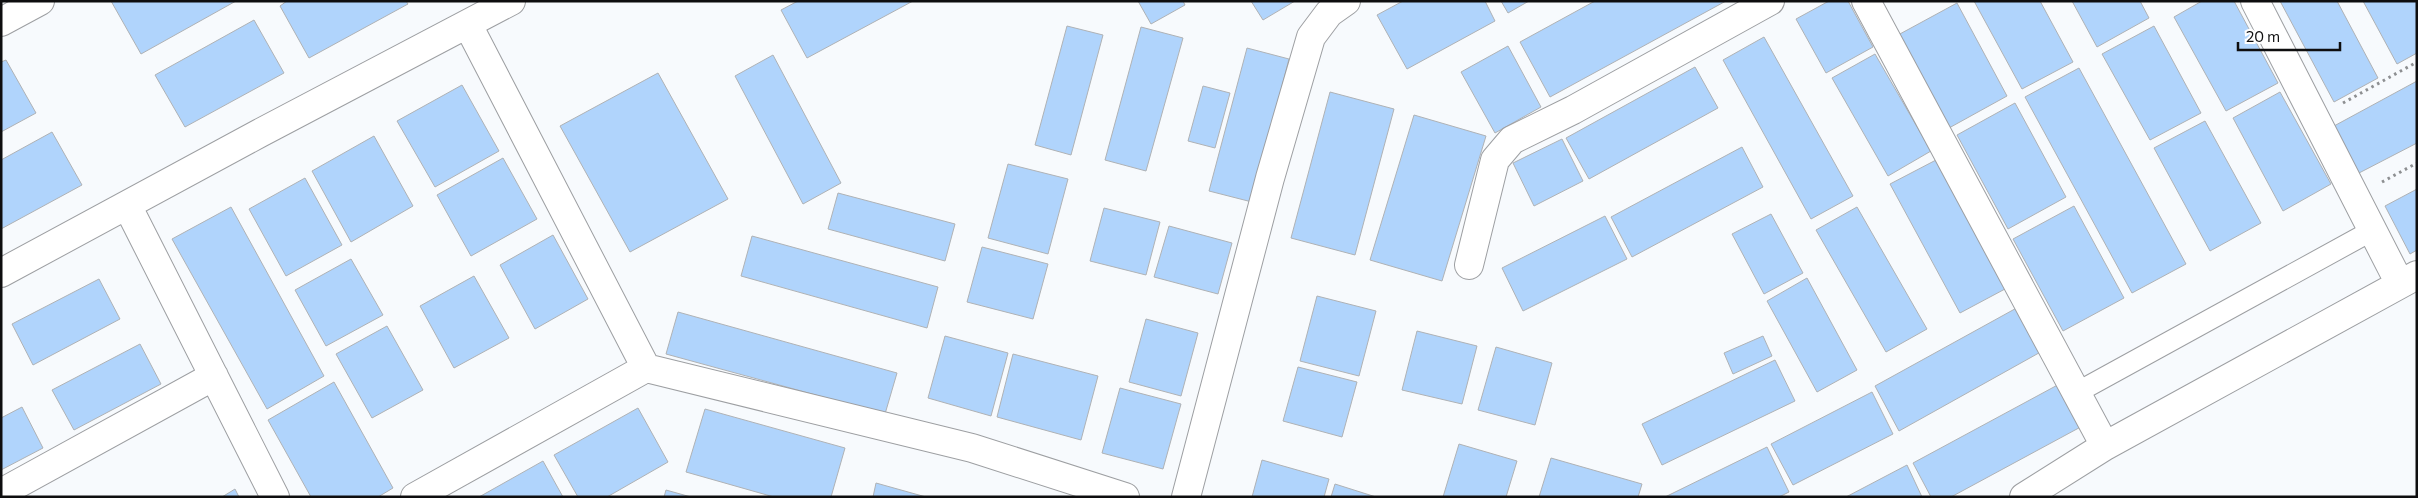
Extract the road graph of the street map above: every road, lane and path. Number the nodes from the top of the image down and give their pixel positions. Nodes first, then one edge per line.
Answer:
1 (40, 1) edge
2 (511, 1) edge
3 (1770, 1) edge
4 (2255, 1) edge
5 (1868, 2) edge
6 (1332, 5) edge
7 (1, 22) edge
8 (468, 24) junction
9 (2417, 62) edge
10 (2315, 118) junction
11 (2417, 163) edge
12 (2355, 197) junction
13 (127, 205) junction
14 (2372, 230) junction
15 (1469, 265) dead end
16 (1, 273) edge
17 (2408, 279) edge
18 (646, 368) junction
19 (214, 376) junction
20 (2076, 393) junction
21 (2105, 446) junction
22 (1, 493) edge
23 (275, 497) edge
24 (414, 497) edge
25 (1125, 497) edge
26 (1186, 497) edge
27 (2024, 497) edge

1 - 7 street
2 - 8 street
3 - 15 street
4 - 10 street
5 - 20 street
6 - 26 street
8 - 13 street
8 - 18 street
9 - 10 path
10 - 12 street
11 - 12 path
12 - 14 street
13 - 16 street
13 - 19 street
14 - 17 street
14 - 20 lane
17 - 21 street
18 - 24 street
18 - 25 street
19 - 22 street
19 - 23 street
20 - 21 street
21 - 27 street

